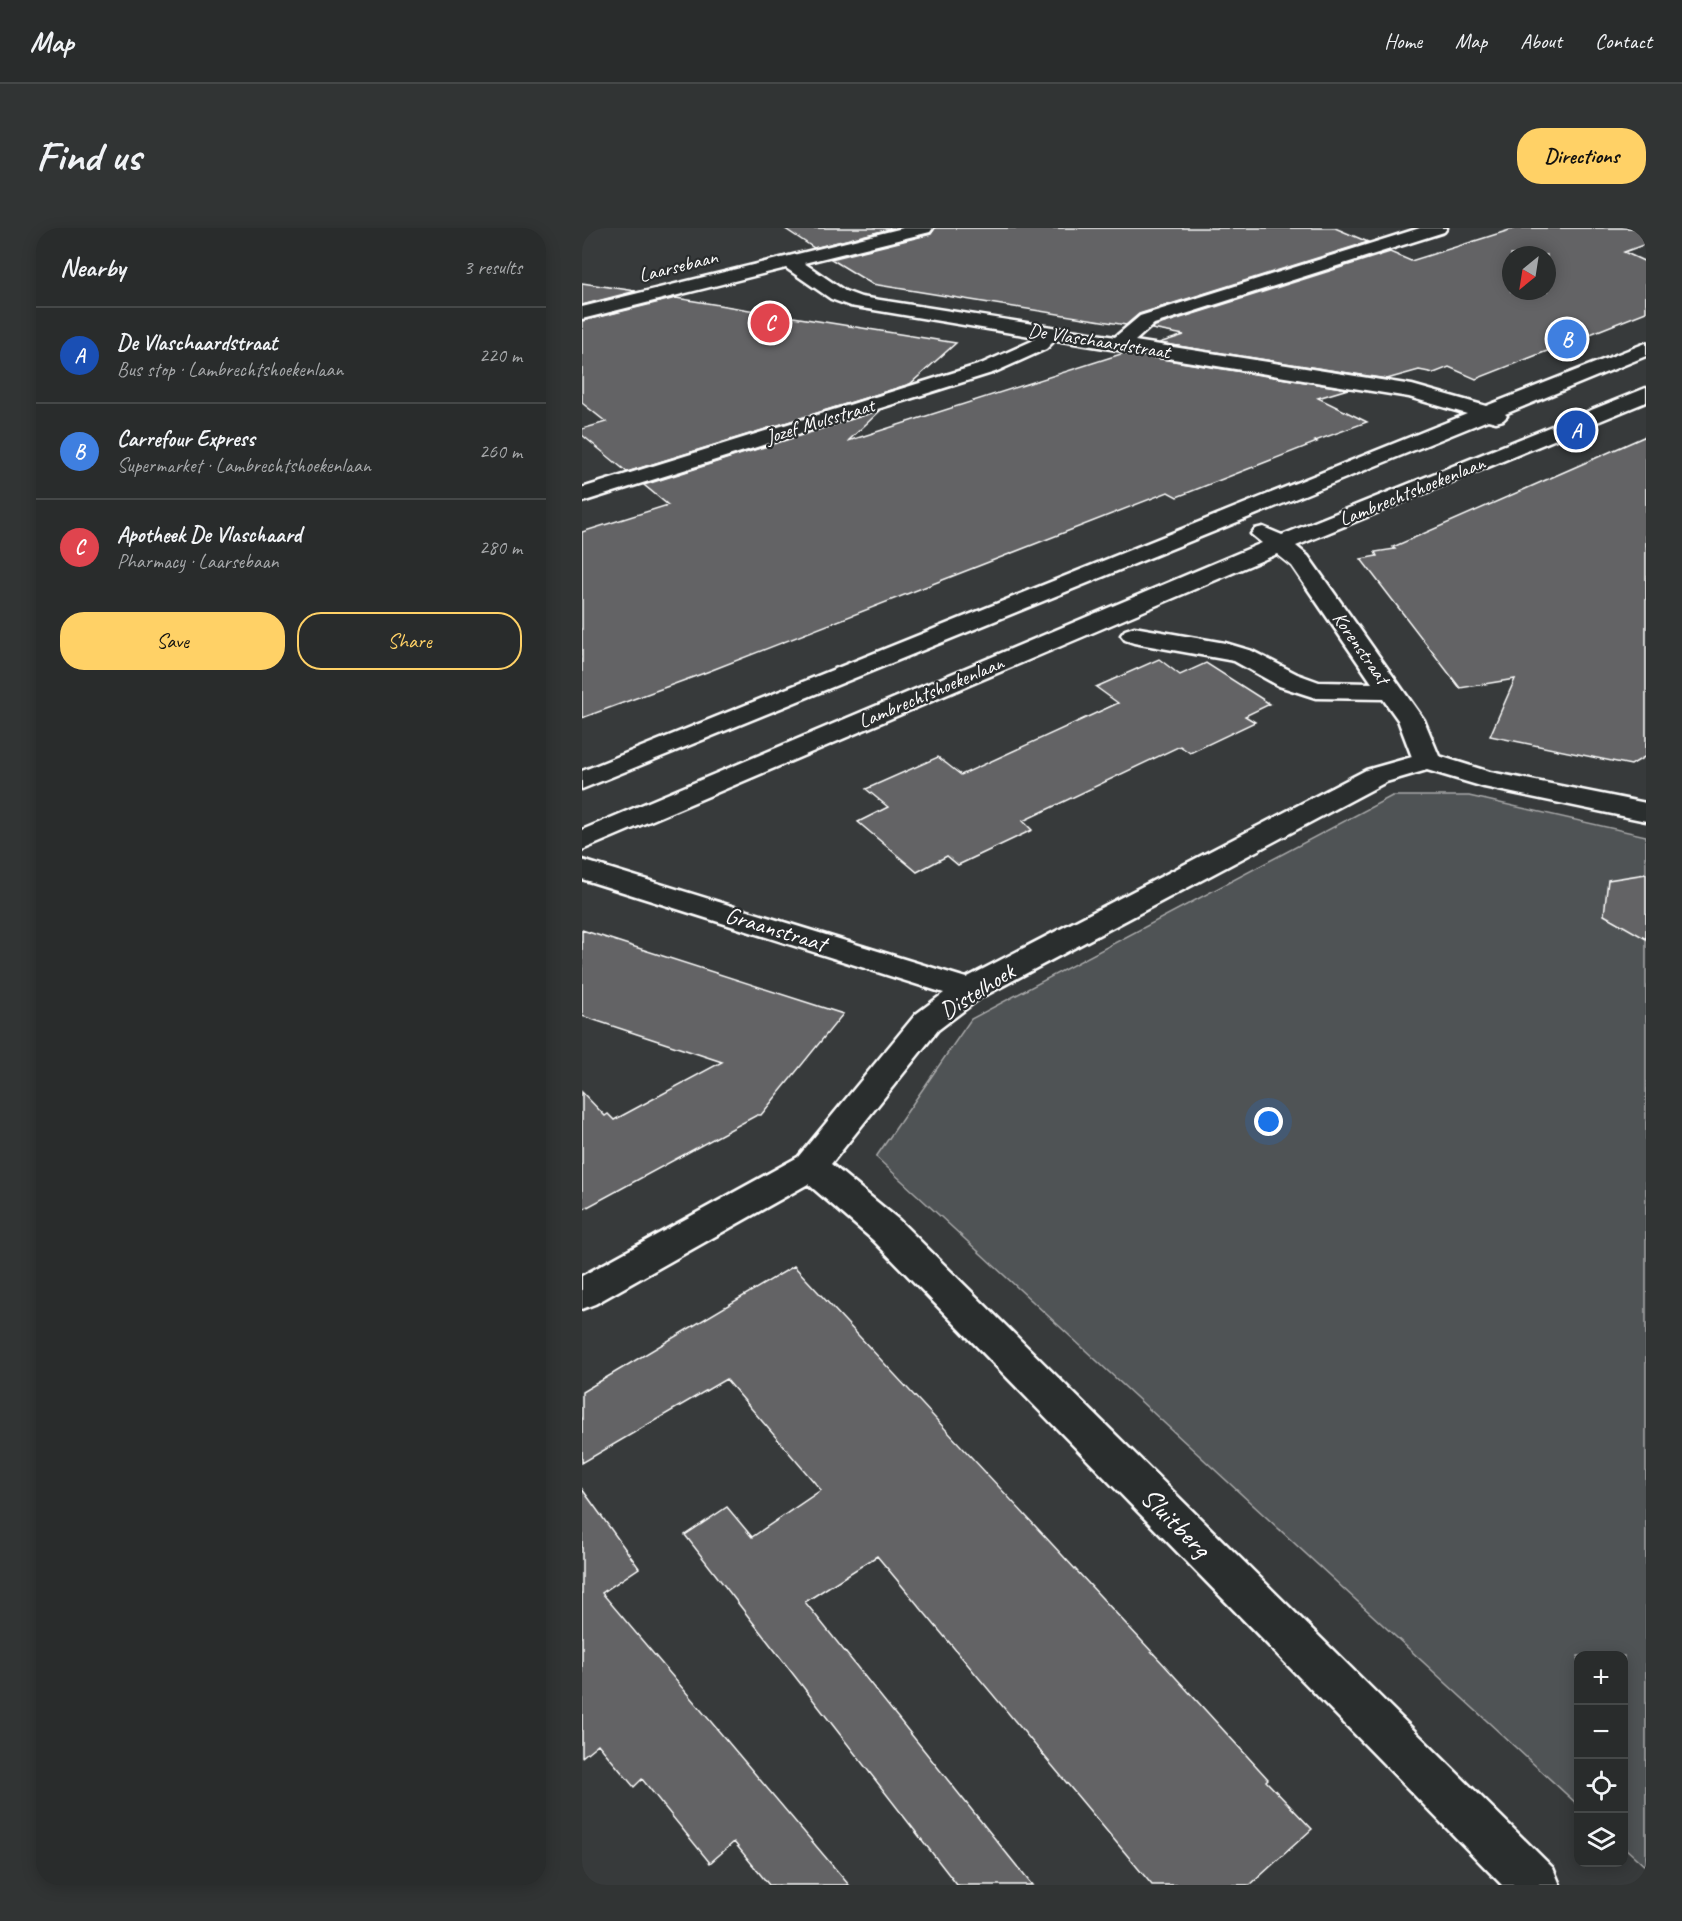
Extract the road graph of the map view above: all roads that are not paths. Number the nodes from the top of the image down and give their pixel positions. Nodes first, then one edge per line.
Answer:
1 (924, 228) edge
2 (1438, 228) edge
3 (788, 261) junction
4 (582, 313) edge
5 (1051, 333) junction
6 (1120, 344) junction
7 (1646, 349) edge
8 (1646, 394) edge
9 (1489, 413) junction
10 (1525, 430) junction
11 (582, 495) edge
12 (1233, 517) junction
13 (1280, 544) junction
14 (1134, 635) dead end
15 (1391, 691) junction
16 (1427, 761) junction
17 (582, 781) edge
18 (1646, 812) edge
19 (582, 841) edge
20 (582, 868) edge
21 (969, 990) junction
22 (810, 1166) junction
23 (582, 1294) edge
24 (1536, 1885) edge

1 - 3 street, Laarsebaan
2 - 6 street
3 - 4 street, Laarsebaan
3 - 5 street, De Vlaschaardstraat
5 - 6 street, De Vlaschaardstraat
5 - 11 street, Jozef Mulsstraat
6 - 9 street, De Vlaschaardstraat
7 - 9 street, Lambrechtshoekenlaan
8 - 10 street, Lambrechtshoekenlaan
9 - 10 street
9 - 12 street, Lambrechtshoekenlaan
10 - 13 street, Lambrechtshoekenlaan
12 - 13 street
12 - 17 street, Lambrechtshoekenlaan
13 - 15 street, Korenstraat
13 - 19 street, Lambrechtshoekenlaan
14 - 15 street
15 - 16 street, Korenstraat
16 - 18 street
16 - 21 street, Distelhoek
20 - 21 street, Graanstraat
21 - 22 street, Distelhoek
22 - 23 street, Distelhoek
22 - 24 street, Sluitberg

